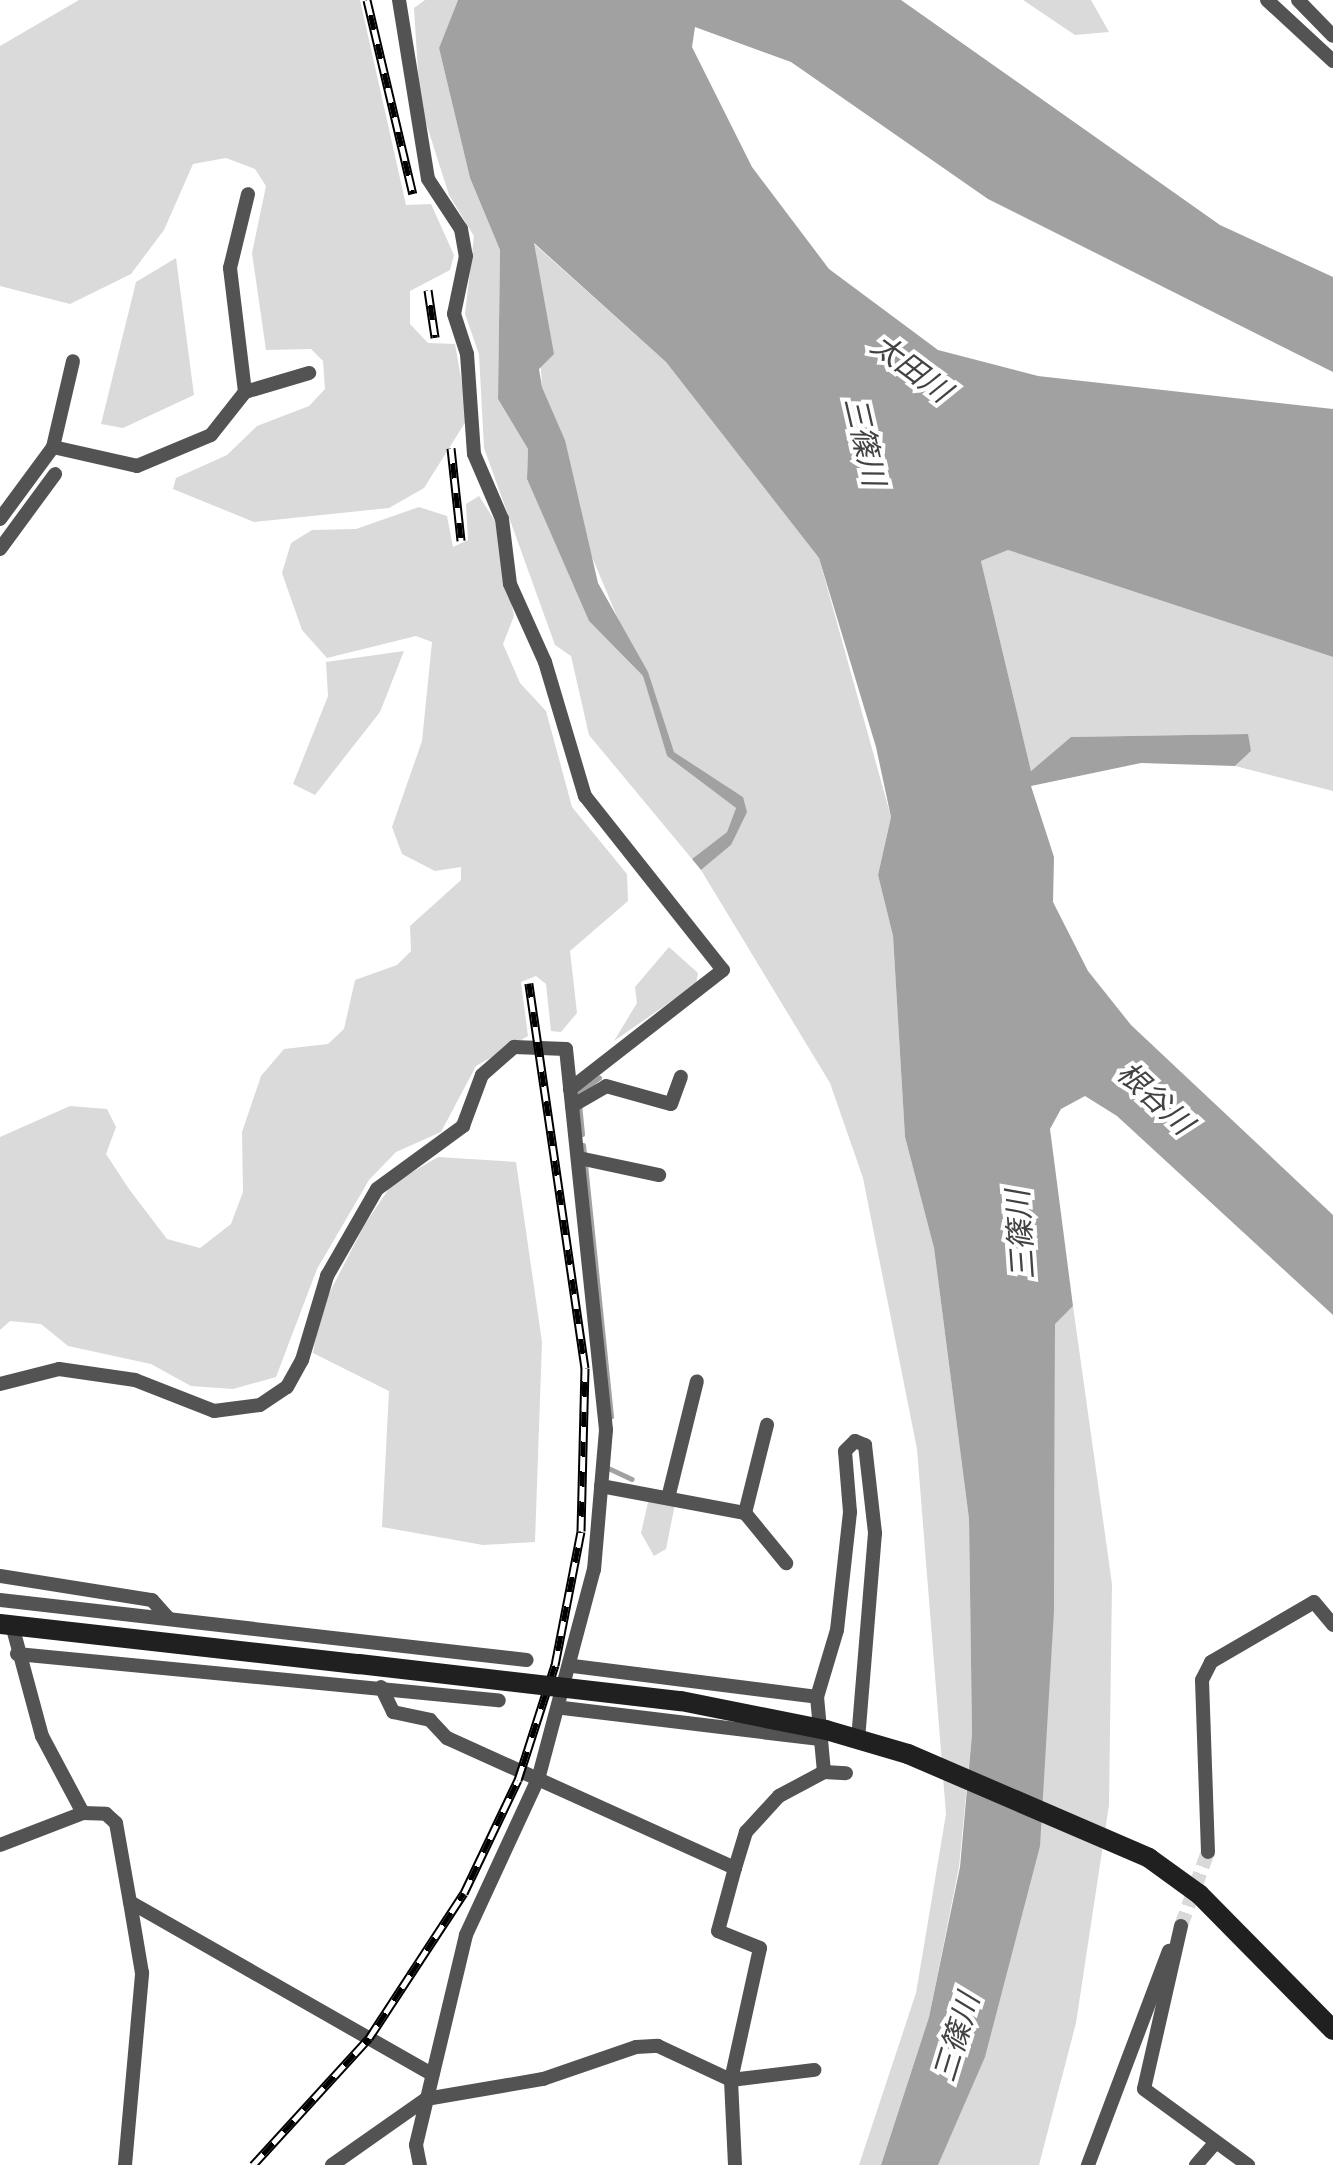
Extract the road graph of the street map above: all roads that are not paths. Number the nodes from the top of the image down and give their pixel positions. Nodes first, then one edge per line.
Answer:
1 (399, 0) edge
2 (1266, 0) edge
3 (1298, 0) edge
4 (1333, 36) edge
5 (1333, 61) edge
6 (248, 194) dead end
7 (73, 361) dead end
8 (309, 373) dead end
9 (245, 392) junction
10 (53, 447) junction
11 (54, 474) dead end
12 (0, 519) edge
13 (0, 548) edge
14 (681, 1077) dead end
15 (570, 1089) junction
16 (572, 1106) junction
17 (578, 1158) junction
18 (659, 1175) dead end
19 (697, 1381) dead end
20 (0, 1384) edge
21 (767, 1425) dead end
22 (601, 1486) junction
23 (670, 1494) junction
24 (745, 1513) junction
25 (786, 1564) dead end
26 (0, 1576) edge
27 (0, 1586) edge
28 (0, 1600) edge
29 (169, 1619) junction
30 (4, 1624) edge
31 (1333, 1624) edge
32 (17, 1654) junction
33 (527, 1660) dead end
34 (573, 1666) junction
35 (381, 1687) junction
36 (817, 1697) junction
37 (499, 1700) dead end
38 (562, 1708) junction
39 (823, 1734) junction
40 (858, 1739) junction
41 (824, 1772) junction
42 (846, 1773) dead end
43 (538, 1779) junction
44 (83, 1813) junction
45 (0, 1845) edge
46 (1208, 1852) tunnel mouth
47 (736, 1868) junction
48 (130, 1902) junction
49 (1180, 1926) tunnel mouth
50 (1179, 1946) junction
51 (1333, 2030) edge
52 (814, 2070) dead end
53 (432, 2074) junction
54 (731, 2080) junction
55 (426, 2100) junction
56 (1214, 2144) junction
57 (125, 2165) edge
58 (332, 2165) edge
59 (420, 2165) edge
60 (735, 2165) edge
61 (1088, 2165) edge
62 (1196, 2165) edge
63 (1248, 2165) edge

1 - 15 street
2 - 5 street
3 - 4 street
6 - 9 street
7 - 10 street
8 - 9 street
9 - 10 street
10 - 12 street
11 - 13 street
14 - 16 street
15 - 16 street
15 - 20 street
16 - 17 street
17 - 18 street
17 - 22 street
19 - 23 street
21 - 24 street
22 - 23 street
22 - 34 street
23 - 24 street
24 - 25 street
26 - 27 street
26 - 29 street
28 - 29 street
29 - 33 street
30 - 32 street
30 - 39 street, bridge
31 - 46 street
32 - 35 street
32 - 44 street
34 - 36 street
34 - 38 street
35 - 37 street
35 - 43 street
36 - 39 street
36 - 40 street
38 - 39 street
38 - 43 street
39 - 40 street
39 - 41 street
40 - 51 street
41 - 42 street
41 - 47 street
43 - 47 street
43 - 53 street
44 - 45 street
44 - 48 street
47 - 54 street
48 - 53 street
48 - 57 street
49 - 50 street
50 - 56 street
50 - 61 street
52 - 54 street
53 - 55 street
54 - 55 street
54 - 60 street
55 - 58 street
55 - 59 street
56 - 62 street
56 - 63 street

